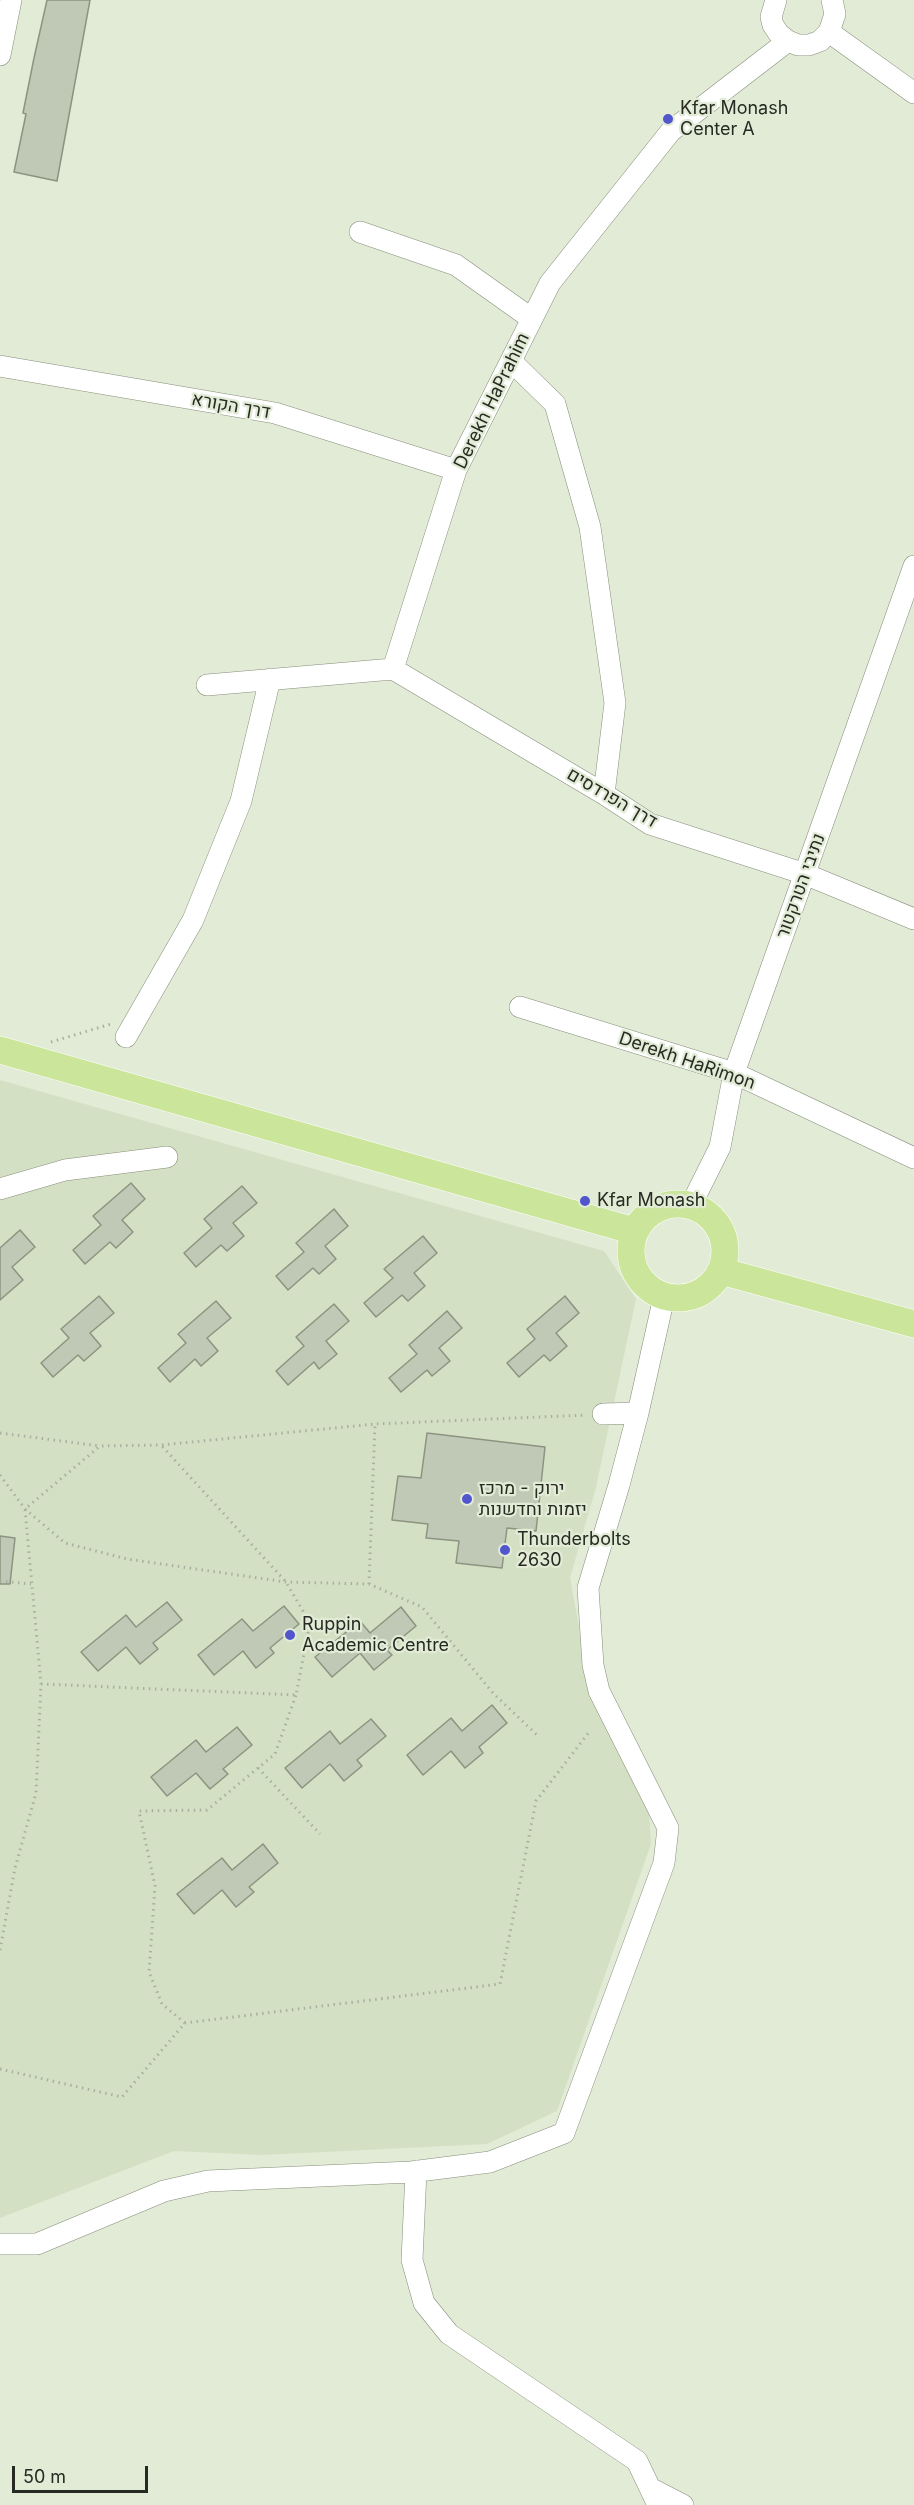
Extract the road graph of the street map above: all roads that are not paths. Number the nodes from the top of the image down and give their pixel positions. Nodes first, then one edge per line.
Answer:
1 (11, 0) edge
2 (776, 0) edge
3 (832, 0) edge
4 (829, 32) junction
5 (788, 41) junction
6 (0, 55) edge
7 (914, 93) edge
8 (360, 232) dead end
9 (532, 319) junction
10 (511, 361) junction
11 (0, 366) edge
12 (456, 470) junction
13 (914, 566) edge
14 (393, 669) junction
15 (270, 679) junction
16 (207, 685) dead end
17 (604, 794) junction
18 (805, 874) junction
19 (914, 919) edge
20 (520, 1007) dead end
21 (126, 1037) dead end
22 (0, 1050) edge
23 (734, 1073) junction
24 (167, 1157) dead end
25 (914, 1158) edge
26 (0, 1189) edge
27 (691, 1205) junction
28 (634, 1231) junction
29 (721, 1271) junction
30 (664, 1297) junction
31 (914, 1324) edge
32 (638, 1413) junction
33 (603, 1414) road end
34 (416, 2171) junction
35 (0, 2244) edge
36 (654, 2497) edge
37 (683, 2505) edge

1 - 6 street
2 - 5 street
3 - 4 street
4 - 5 street
4 - 7 street
5 - 9 street, Derekh HaPrahim
8 - 9 street
9 - 10 street, Derekh HaPrahim
10 - 12 street, Derekh HaPrahim
10 - 17 street
11 - 12 street, דרך הקורא
12 - 14 street, Derekh HaPrahim
13 - 18 street, נתיבי הטרקטור
14 - 15 street
14 - 17 street, דרך הפרדסים
15 - 16 street
15 - 21 street
17 - 18 street, דרך הפרדסים
18 - 19 street, דרך הפרדסים
18 - 23 street, נתיבי הטרקטור
20 - 23 street, Derekh HaRimon
22 - 28 main road
23 - 25 street, Derekh HaRimon
23 - 27 street, נתיבי הטרקטור
24 - 26 street
27 - 28 main road
27 - 29 main road
28 - 30 main road
29 - 30 main road
29 - 31 main road
30 - 32 street
32 - 33 street
32 - 34 street
34 - 35 street
34 - 36 street
36 - 37 street

